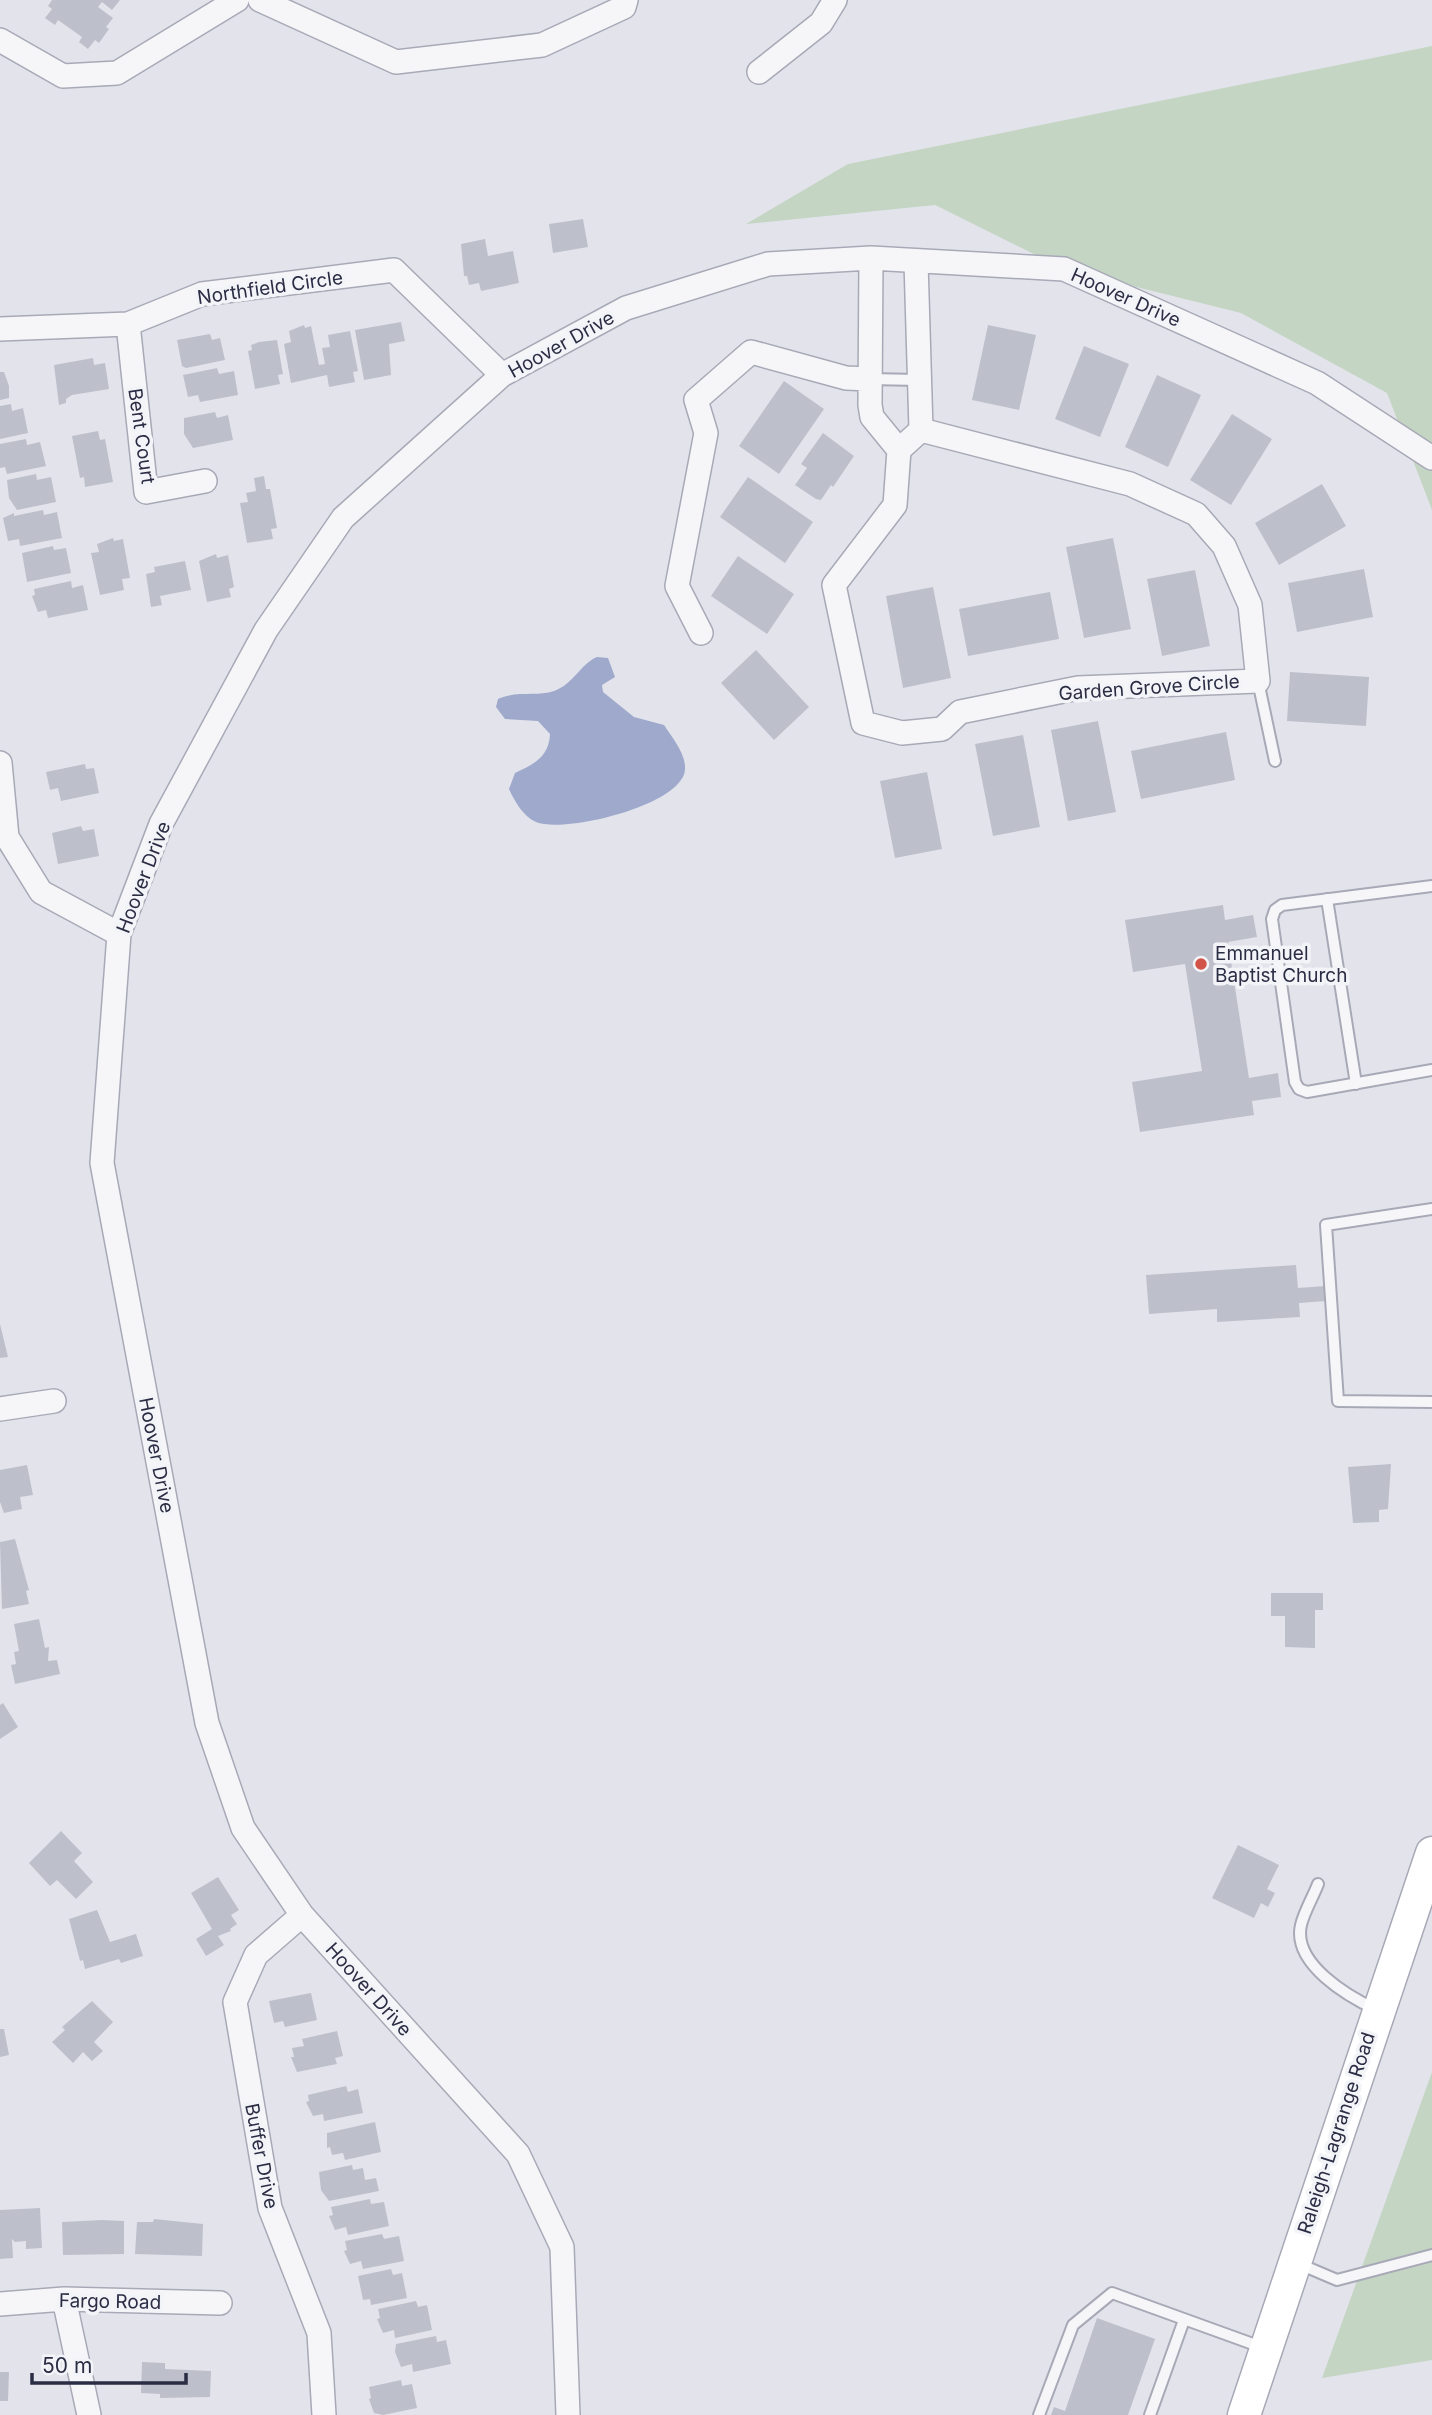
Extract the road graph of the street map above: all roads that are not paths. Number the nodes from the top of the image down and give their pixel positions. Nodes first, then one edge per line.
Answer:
1 (237, 0) edge
2 (260, 0) edge
3 (626, 0) edge
4 (835, 0) edge
5 (0, 40) edge
6 (759, 72) dead end
7 (871, 258) junction
8 (916, 262) junction
9 (128, 324) junction
10 (0, 329) edge
11 (502, 375) junction
12 (869, 379) junction
13 (919, 380) junction
14 (921, 430) junction
15 (899, 450) junction
16 (1432, 458) edge
17 (205, 481) dead end
18 (701, 633) dead end
19 (1258, 681) junction
20 (1275, 761) dead end
21 (0, 763) edge
22 (1432, 886) edge
23 (1327, 899) junction
24 (119, 934) junction
25 (1432, 1070) edge
26 (1356, 1084) junction
27 (1432, 1209) edge
28 (54, 1401) dead end
29 (1432, 1402) edge
30 (0, 1409) edge
31 (1432, 1853) edge
32 (1318, 1884) dead end
33 (302, 1915) junction
34 (1377, 2010) junction
35 (1432, 2255) edge
36 (1294, 2262) junction
37 (64, 2299) junction
38 (220, 2303) dead end
39 (0, 2304) edge
40 (1184, 2320) junction
41 (1266, 2348) junction
42 (89, 2415) edge
43 (324, 2415) edge
44 (568, 2415) edge
45 (1039, 2415) edge
46 (1150, 2415) edge
47 (1244, 2415) edge

1 - 5 street
2 - 3 street
4 - 6 street
7 - 8 street, Hoover Drive
7 - 11 street, Hoover Drive
7 - 12 street
8 - 13 street
8 - 16 street, Hoover Drive
9 - 10 street, Northfield Circle
9 - 11 street, Northfield Circle
9 - 17 street, Bent Court
11 - 24 street, Hoover Drive
12 - 13 lane
12 - 15 street
12 - 18 street
13 - 14 street
14 - 15 street
14 - 19 street, Garden Grove Circle
15 - 19 street, Garden Grove Circle
19 - 20 lane
21 - 24 street
22 - 23 lane
23 - 26 lane
23 - 26 lane
24 - 33 street, Hoover Drive
25 - 26 lane
27 - 29 lane
28 - 30 street
31 - 34 main road, Raleigh-Lagrange Road
32 - 34 lane
33 - 43 street, Buffer Drive
33 - 44 street, Hoover Drive
34 - 36 main road, Raleigh-Lagrange Road
35 - 36 lane
36 - 41 main road, Raleigh-Lagrange Road
37 - 38 street, Fargo Road
37 - 39 street, Fargo Road
37 - 42 street
40 - 41 lane
40 - 45 lane
40 - 46 lane
41 - 47 main road, Raleigh-Lagrange Road

